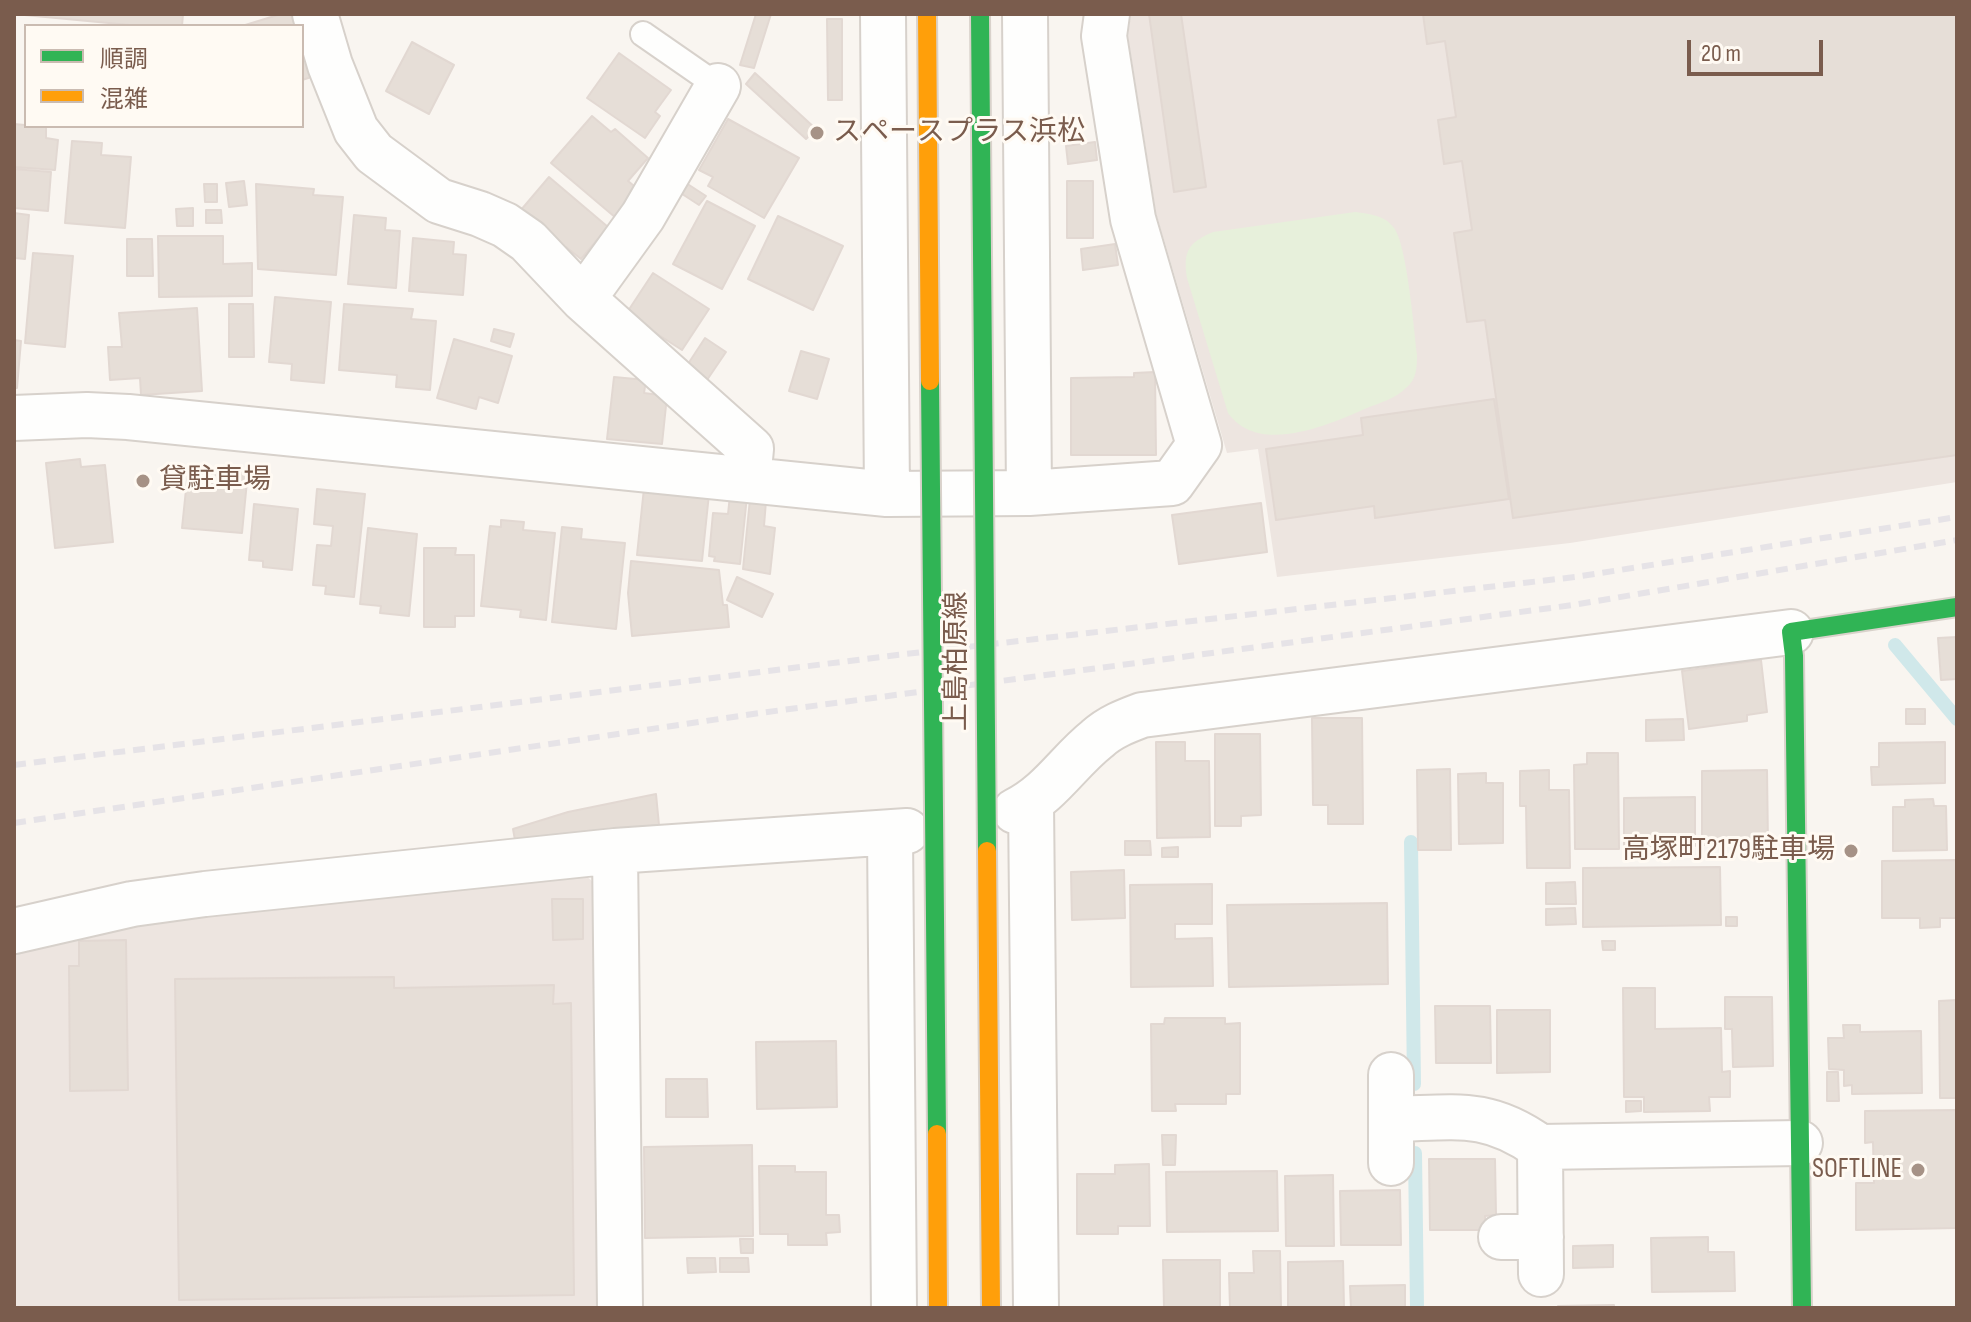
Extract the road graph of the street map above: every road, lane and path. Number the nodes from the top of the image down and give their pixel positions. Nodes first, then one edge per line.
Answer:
1 (315, 14) edge
2 (883, 14) edge
3 (927, 14) edge
4 (980, 14) edge
5 (1025, 14) edge
6 (1107, 14) edge
7 (643, 34) dead end
8 (718, 86) joint
9 (583, 299) junction
10 (14, 418) edge
11 (748, 480) junction
12 (1029, 493) junction
13 (887, 494) junction
14 (1957, 607) edge
15 (1791, 632) junction
16 (615, 851) junction
17 (14, 931) edge
18 (1391, 1075) dead end
19 (1391, 1119) junction
20 (1800, 1143) junction
21 (1540, 1147) junction
22 (1391, 1163) dead end
23 (1528, 1249) dead end
24 (620, 1308) edge
25 (894, 1308) edge
26 (938, 1308) edge
27 (991, 1308) edge
28 (1036, 1308) edge
29 (1802, 1308) edge

1 - 9 street
2 - 13 street
3 - 26 street, 上島柏原線, bridge
4 - 27 street, 上島柏原線, bridge
5 - 12 street
6 - 12 street
7 - 8 lane
8 - 9 street
9 - 11 street
10 - 11 street
11 - 13 street
12 - 13 street
14 - 15 street
15 - 20 street
15 - 28 street
16 - 17 street
16 - 24 street
16 - 25 street
18 - 19 street
19 - 21 street
19 - 22 street
20 - 21 street
20 - 29 street
21 - 23 street

